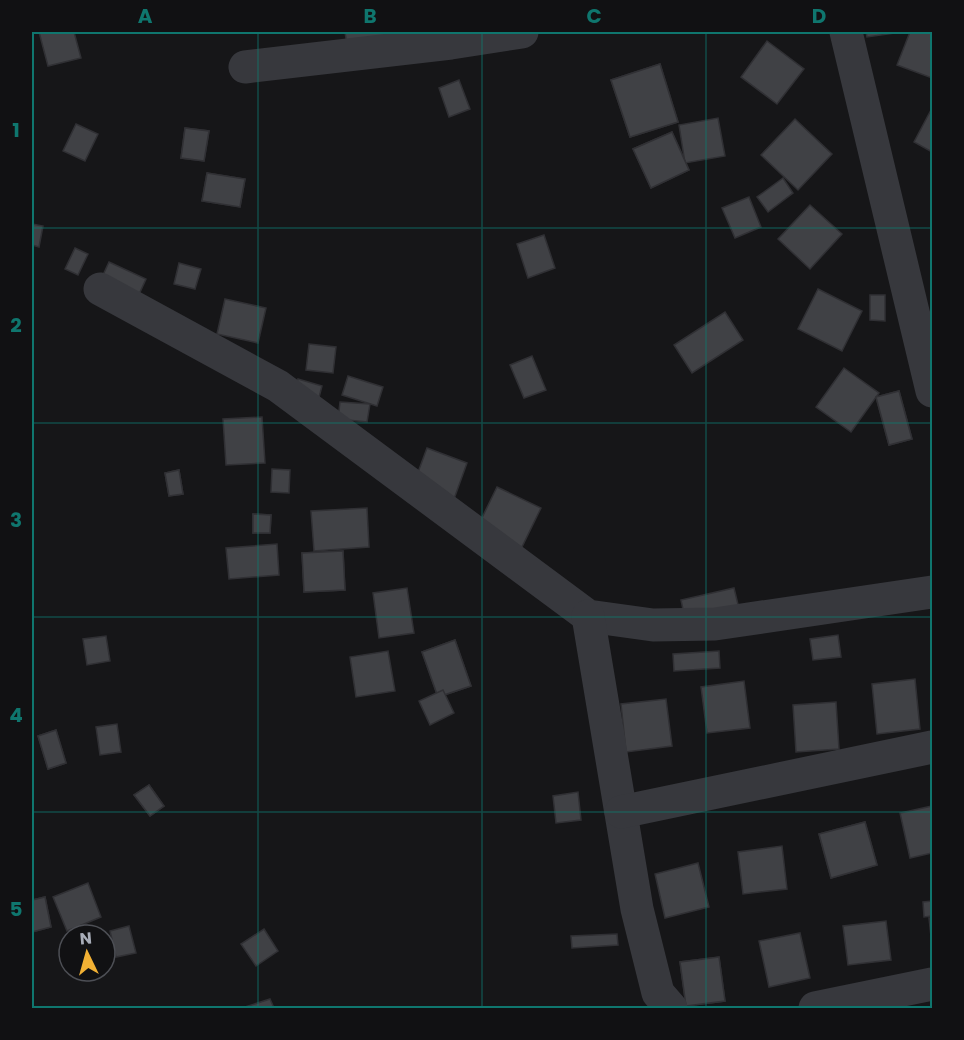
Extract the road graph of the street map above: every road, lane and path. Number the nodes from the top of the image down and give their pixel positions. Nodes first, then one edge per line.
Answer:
1 (522, 32) edge
2 (846, 32) edge
3 (245, 67) dead end
4 (100, 289) dead end
5 (933, 392) edge
6 (933, 591) edge
7 (588, 616) junction
8 (933, 747) edge
9 (621, 812) junction
10 (933, 984) edge
11 (671, 1008) edge
12 (815, 1008) edge

1 - 3 street
2 - 5 street
4 - 7 street
6 - 7 street
7 - 9 street
8 - 9 street
9 - 11 street
10 - 12 street

